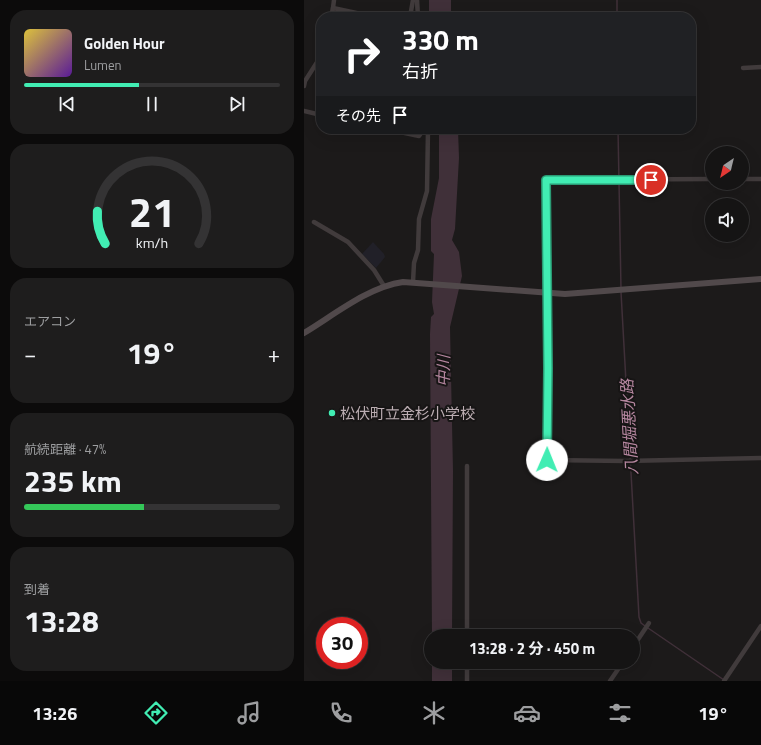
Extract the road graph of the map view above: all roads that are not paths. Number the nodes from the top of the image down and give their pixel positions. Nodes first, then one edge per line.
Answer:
1 (334, 0) edge
2 (414, 0) edge
3 (417, 0) edge
4 (333, 8) junction
5 (332, 12) edge
6 (352, 12) edge
7 (411, 12) edge
8 (418, 12) edge
9 (316, 66) edge
10 (761, 67) edge
11 (743, 68) dead end
12 (304, 86) edge
13 (304, 111) edge
14 (316, 114) edge
15 (410, 134) edge
16 (420, 134) edge
17 (428, 134) edge
18 (705, 179) edge
19 (749, 179) edge
20 (761, 179) edge
21 (314, 222) dead end
22 (761, 279) edge
23 (414, 282) junction
24 (384, 286) junction
25 (546, 293) junction
26 (304, 333) edge
27 (761, 458) edge
28 (467, 466) dead end
29 (649, 623) dead end
30 (761, 626) edge
31 (467, 629) edge
32 (640, 636) edge
33 (467, 669) edge
34 (618, 669) edge
35 (467, 681) edge
36 (610, 681) edge
37 (724, 681) edge

1 - 4 street
2 - 7 street
3 - 8 street
4 - 5 street
4 - 6 street
9 - 12 street
10 - 11 street
13 - 14 street
15 - 16 street
17 - 23 street
18 - 25 street
19 - 20 street
21 - 24 street
22 - 25 street
23 - 24 street
23 - 25 street
24 - 26 street
25 - 27 street
28 - 31 street
29 - 32 street
30 - 37 street
33 - 35 street
34 - 36 street

